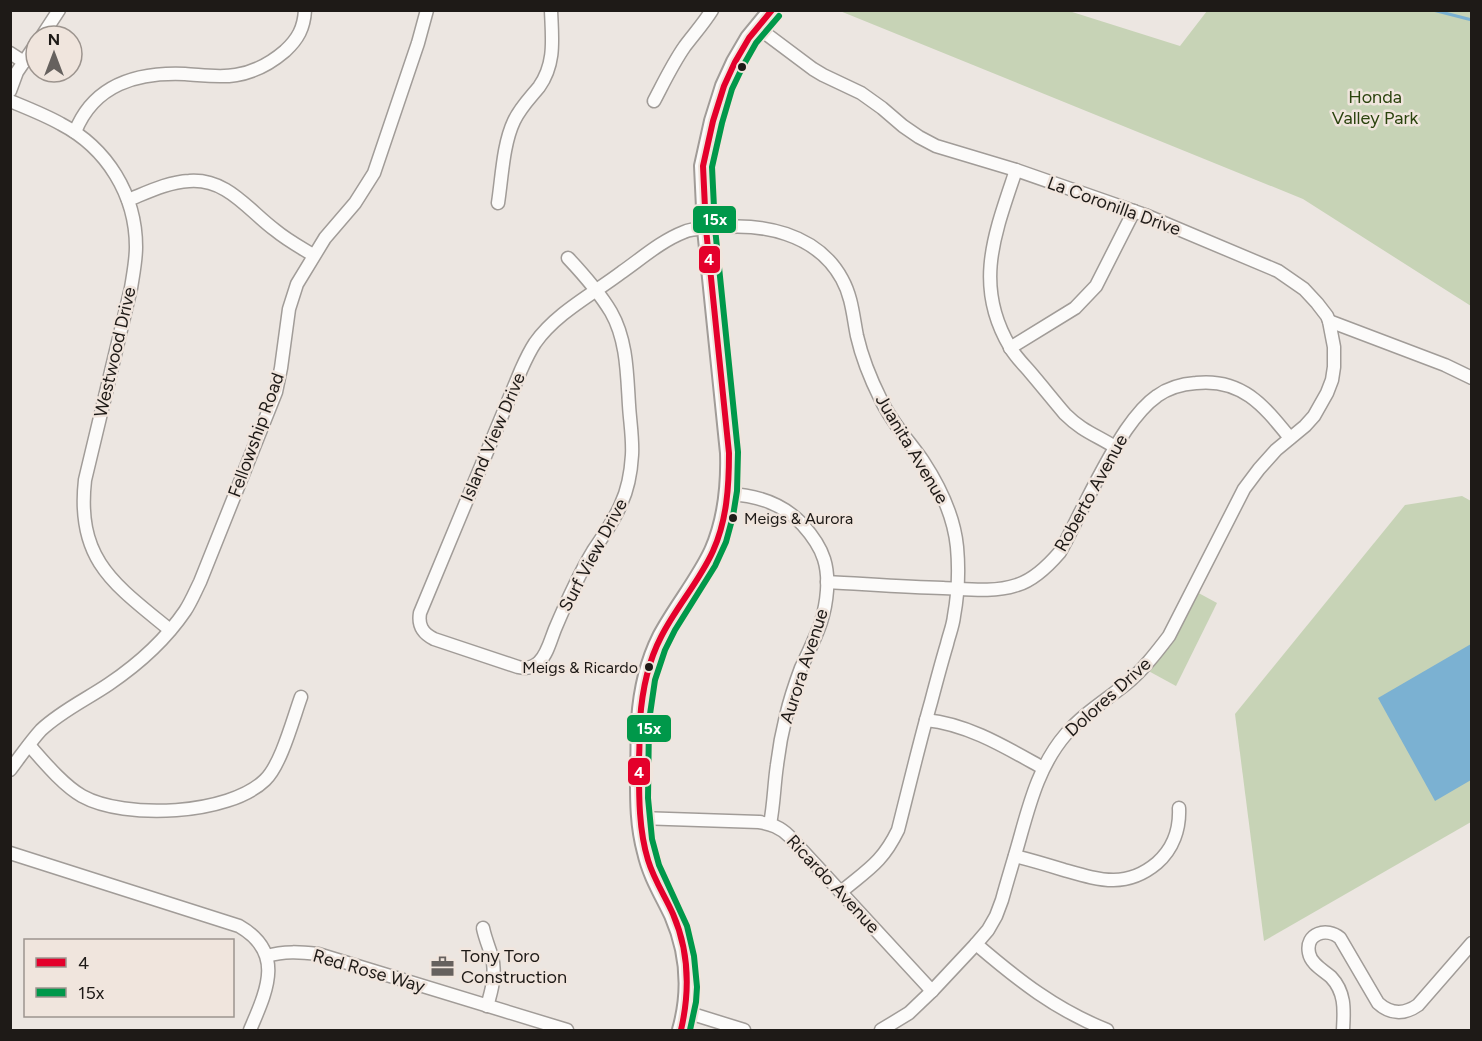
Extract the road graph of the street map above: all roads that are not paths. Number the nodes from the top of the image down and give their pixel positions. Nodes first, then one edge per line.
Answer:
1 (59, 10) edge
2 (305, 10) edge
3 (427, 10) edge
4 (551, 10) edge
5 (712, 10) edge
6 (772, 10) edge
7 (50, 24) edge
8 (757, 27) junction
9 (10, 53) edge
10 (24, 62) joint
11 (10, 91) edge
12 (10, 101) edge
13 (654, 101) dead end
14 (75, 132) junction
15 (1016, 171) junction
16 (128, 200) junction
17 (498, 203) dead end
18 (1134, 211) junction
19 (706, 229) junction
20 (314, 255) junction
21 (568, 258) dead end
22 (597, 291) junction
23 (1329, 321) junction
24 (1010, 348) junction
25 (1472, 378) edge
26 (1290, 438) junction
27 (1115, 447) junction
28 (728, 494) junction
29 (827, 582) junction
30 (957, 589) junction
31 (170, 630) junction
32 (518, 667) joint
33 (301, 697) dead end
34 (926, 720) junction
35 (29, 745) junction
36 (1043, 768) junction
37 (10, 770) edge
38 (1179, 808) dead end
39 (639, 818) junction
40 (770, 824) junction
41 (10, 852) edge
42 (1015, 856) junction
43 (841, 892) junction
44 (483, 928) dead end
45 (1472, 943) edge
46 (976, 944) junction
47 (267, 956) junction
48 (932, 991) junction
49 (487, 1006) junction
50 (686, 1012) junction
51 (1340, 1029) edge
52 (250, 1030) edge
53 (567, 1030) edge
54 (681, 1030) edge
55 (744, 1030) edge
56 (881, 1030) edge
57 (1107, 1030) edge

1 - 7 street
2 - 14 street
3 - 20 street, Fellowship Road
4 - 17 street
5 - 13 street
6 - 8 main road
8 - 15 street, La Coronilla Drive
8 - 19 main road
9 - 10 street
10 - 11 street
12 - 14 street, Westwood Drive
14 - 16 street, Westwood Drive
15 - 18 street, La Coronilla Drive
15 - 24 street
16 - 20 street
16 - 31 street, Westwood Drive
18 - 23 street, La Coronilla Drive
18 - 24 street
19 - 22 street, Island View Drive
19 - 28 main road
19 - 30 street, Juanita Avenue
20 - 31 street, Fellowship Road
21 - 22 street, Surf View Drive
22 - 32 street, Surf View Drive
22 - 32 street, Island View Drive
23 - 25 street
23 - 26 street, Dolores Drive
24 - 27 street
26 - 27 street, Roberto Avenue
26 - 36 street, Dolores Drive
27 - 30 street, Roberto Avenue
28 - 29 street, Aurora Avenue
28 - 39 main road
29 - 30 street, Roberto Avenue
29 - 40 street, Aurora Avenue
30 - 34 street, Juanita Avenue
31 - 35 street, Fellowship Road
33 - 35 street
34 - 36 street
34 - 43 street, Juanita Avenue
35 - 37 street, Fellowship Road
36 - 42 street, Dolores Drive
38 - 42 street
39 - 40 street, Ricardo Avenue
39 - 50 main road
40 - 43 street, Ricardo Avenue
41 - 47 street
42 - 46 street, Dolores Drive
43 - 48 street, Ricardo Avenue
44 - 49 street
45 - 51 street
46 - 48 street, Dolores Drive
46 - 57 street
47 - 49 street, Red Rose Way
47 - 52 street
48 - 56 street, Dolores Drive
49 - 53 street, Red Rose Way
50 - 54 main road
50 - 55 street

